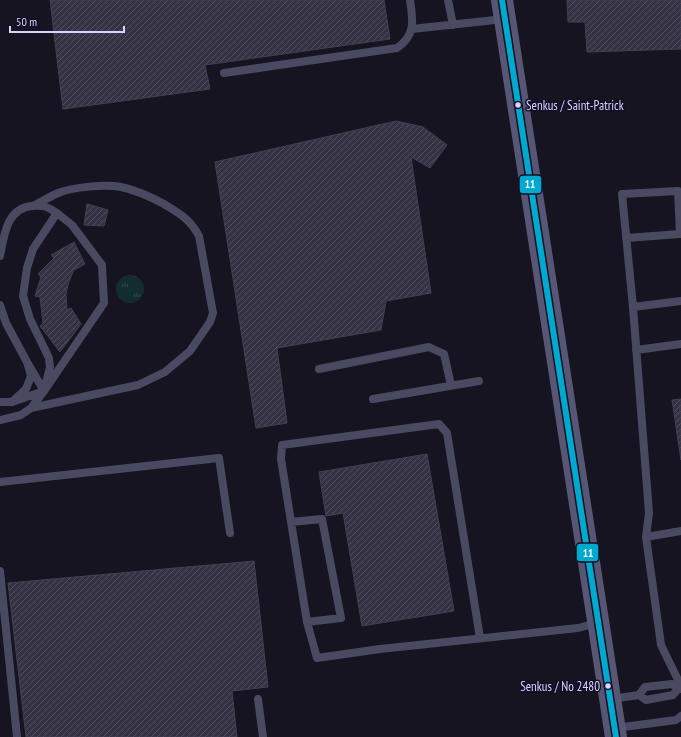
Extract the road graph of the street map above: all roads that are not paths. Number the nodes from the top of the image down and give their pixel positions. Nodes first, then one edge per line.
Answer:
1 (410, 0) edge
2 (448, 0) edge
3 (504, 9) edge
4 (453, 25) junction
5 (412, 30) junction
6 (224, 73) dead end
7 (680, 201) edge
8 (33, 206) junction
9 (57, 213) junction
10 (626, 238) junction
11 (0, 256) edge
12 (681, 301) edge
13 (0, 305) edge
14 (633, 307) junction
15 (681, 344) edge
16 (636, 350) junction
17 (27, 362) junction
18 (319, 369) dead end
19 (479, 381) dead end
20 (451, 385) junction
21 (44, 391) junction
22 (373, 399) dead end
23 (0, 402) edge
24 (12, 402) junction
25 (31, 408) junction
26 (0, 420) edge
27 (0, 482) edge
28 (291, 522) junction
29 (681, 531) edge
30 (230, 533) dead end
31 (646, 537) junction
32 (0, 571) edge
33 (307, 622) junction
34 (598, 623) junction
35 (480, 638) junction
36 (680, 688) edge
37 (639, 694) junction
38 (258, 699) dead end
39 (610, 699) junction
40 (679, 720) edge
41 (615, 733) edge
42 (17, 737) edge
43 (263, 737) edge

1 - 5 lane
2 - 4 lane
3 - 4 lane
3 - 34 street
4 - 5 lane
5 - 6 lane
7 - 10 lane
7 - 10 lane
8 - 9 lane
8 - 11 lane
8 - 25 lane
9 - 21 lane
9 - 21 lane
10 - 14 lane
12 - 14 lane
13 - 17 lane
14 - 16 lane
15 - 16 lane
16 - 31 lane
17 - 21 lane
17 - 24 lane
18 - 20 lane
19 - 20 lane
20 - 22 lane
21 - 24 lane
21 - 25 lane
23 - 24 lane
25 - 26 lane
27 - 30 lane
28 - 33 lane
28 - 33 lane
28 - 35 lane
29 - 31 lane
31 - 36 lane
32 - 42 lane
33 - 35 lane
34 - 35 lane
34 - 39 street
36 - 37 lane
36 - 37 lane
37 - 39 lane
38 - 43 lane
39 - 41 street
40 - 41 lane

